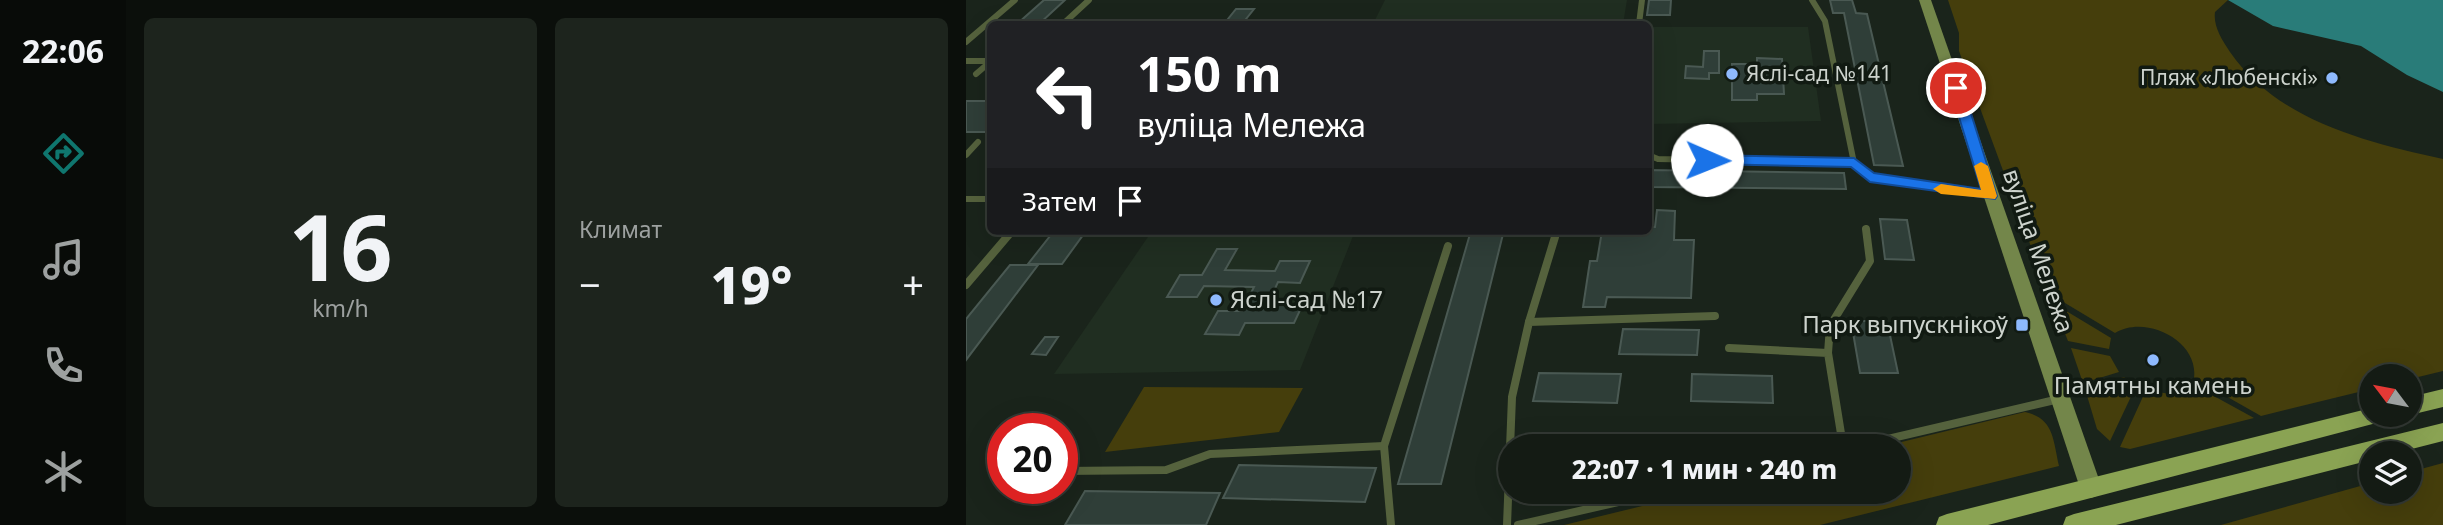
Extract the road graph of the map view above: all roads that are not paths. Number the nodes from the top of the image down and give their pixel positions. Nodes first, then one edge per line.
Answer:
1 (1015, 0) edge
2 (1089, 0) edge
3 (1642, 0) edge
4 (1812, 0) edge
5 (1925, 0) edge
6 (990, 21) edge
7 (1066, 21) edge
8 (1639, 21) edge
9 (987, 24) edge
10 (966, 42) edge
11 (966, 61) edge
12 (987, 61) edge
13 (987, 64) edge
14 (976, 75) dead end
15 (978, 142) dead end
16 (966, 155) edge
17 (1652, 157) edge
18 (1854, 163) junction
19 (1990, 196) junction
20 (966, 199) edge
21 (987, 199) edge
22 (1866, 229) dead end
23 (1009, 235) edge
24 (1555, 236) dead end
25 (1448, 246) dead end
26 (966, 285) edge
27 (1715, 316) dead end
28 (1529, 322) junction
29 (1729, 348) dead end
30 (1828, 353) junction
31 (2443, 398) edge
32 (2060, 399) junction
33 (2422, 403) edge
34 (2359, 420) edge
35 (2443, 432) edge
36 (1841, 434) edge
37 (1910, 434) edge
38 (1384, 446) junction
39 (1078, 471) edge
40 (2091, 488) junction
41 (1610, 504) edge
42 (2104, 517) junction
43 (1391, 525) edge
44 (1507, 525) edge
45 (1518, 525) edge
46 (1947, 525) edge
47 (2074, 525) edge

1 - 6 lane
2 - 7 lane
3 - 8 lane
4 - 18 lane
5 - 19 main road, вуліца Мележа
9 - 10 lane
11 - 12 lane
13 - 14 lane
15 - 16 lane
17 - 18 lane
18 - 19 lane
19 - 32 main road, вуліца Мележа
20 - 21 lane
22 - 30 lane
23 - 26 lane
24 - 28 lane
25 - 38 lane
27 - 28 lane
28 - 44 lane
29 - 30 lane
30 - 36 lane
31 - 33 main road
32 - 37 lane
32 - 40 main road, вуліца Мележа
34 - 40 main road
35 - 42 main road
38 - 39 lane
38 - 43 lane
40 - 42 main road, вуліца Мележа
40 - 46 main road
41 - 45 lane
42 - 47 main road

